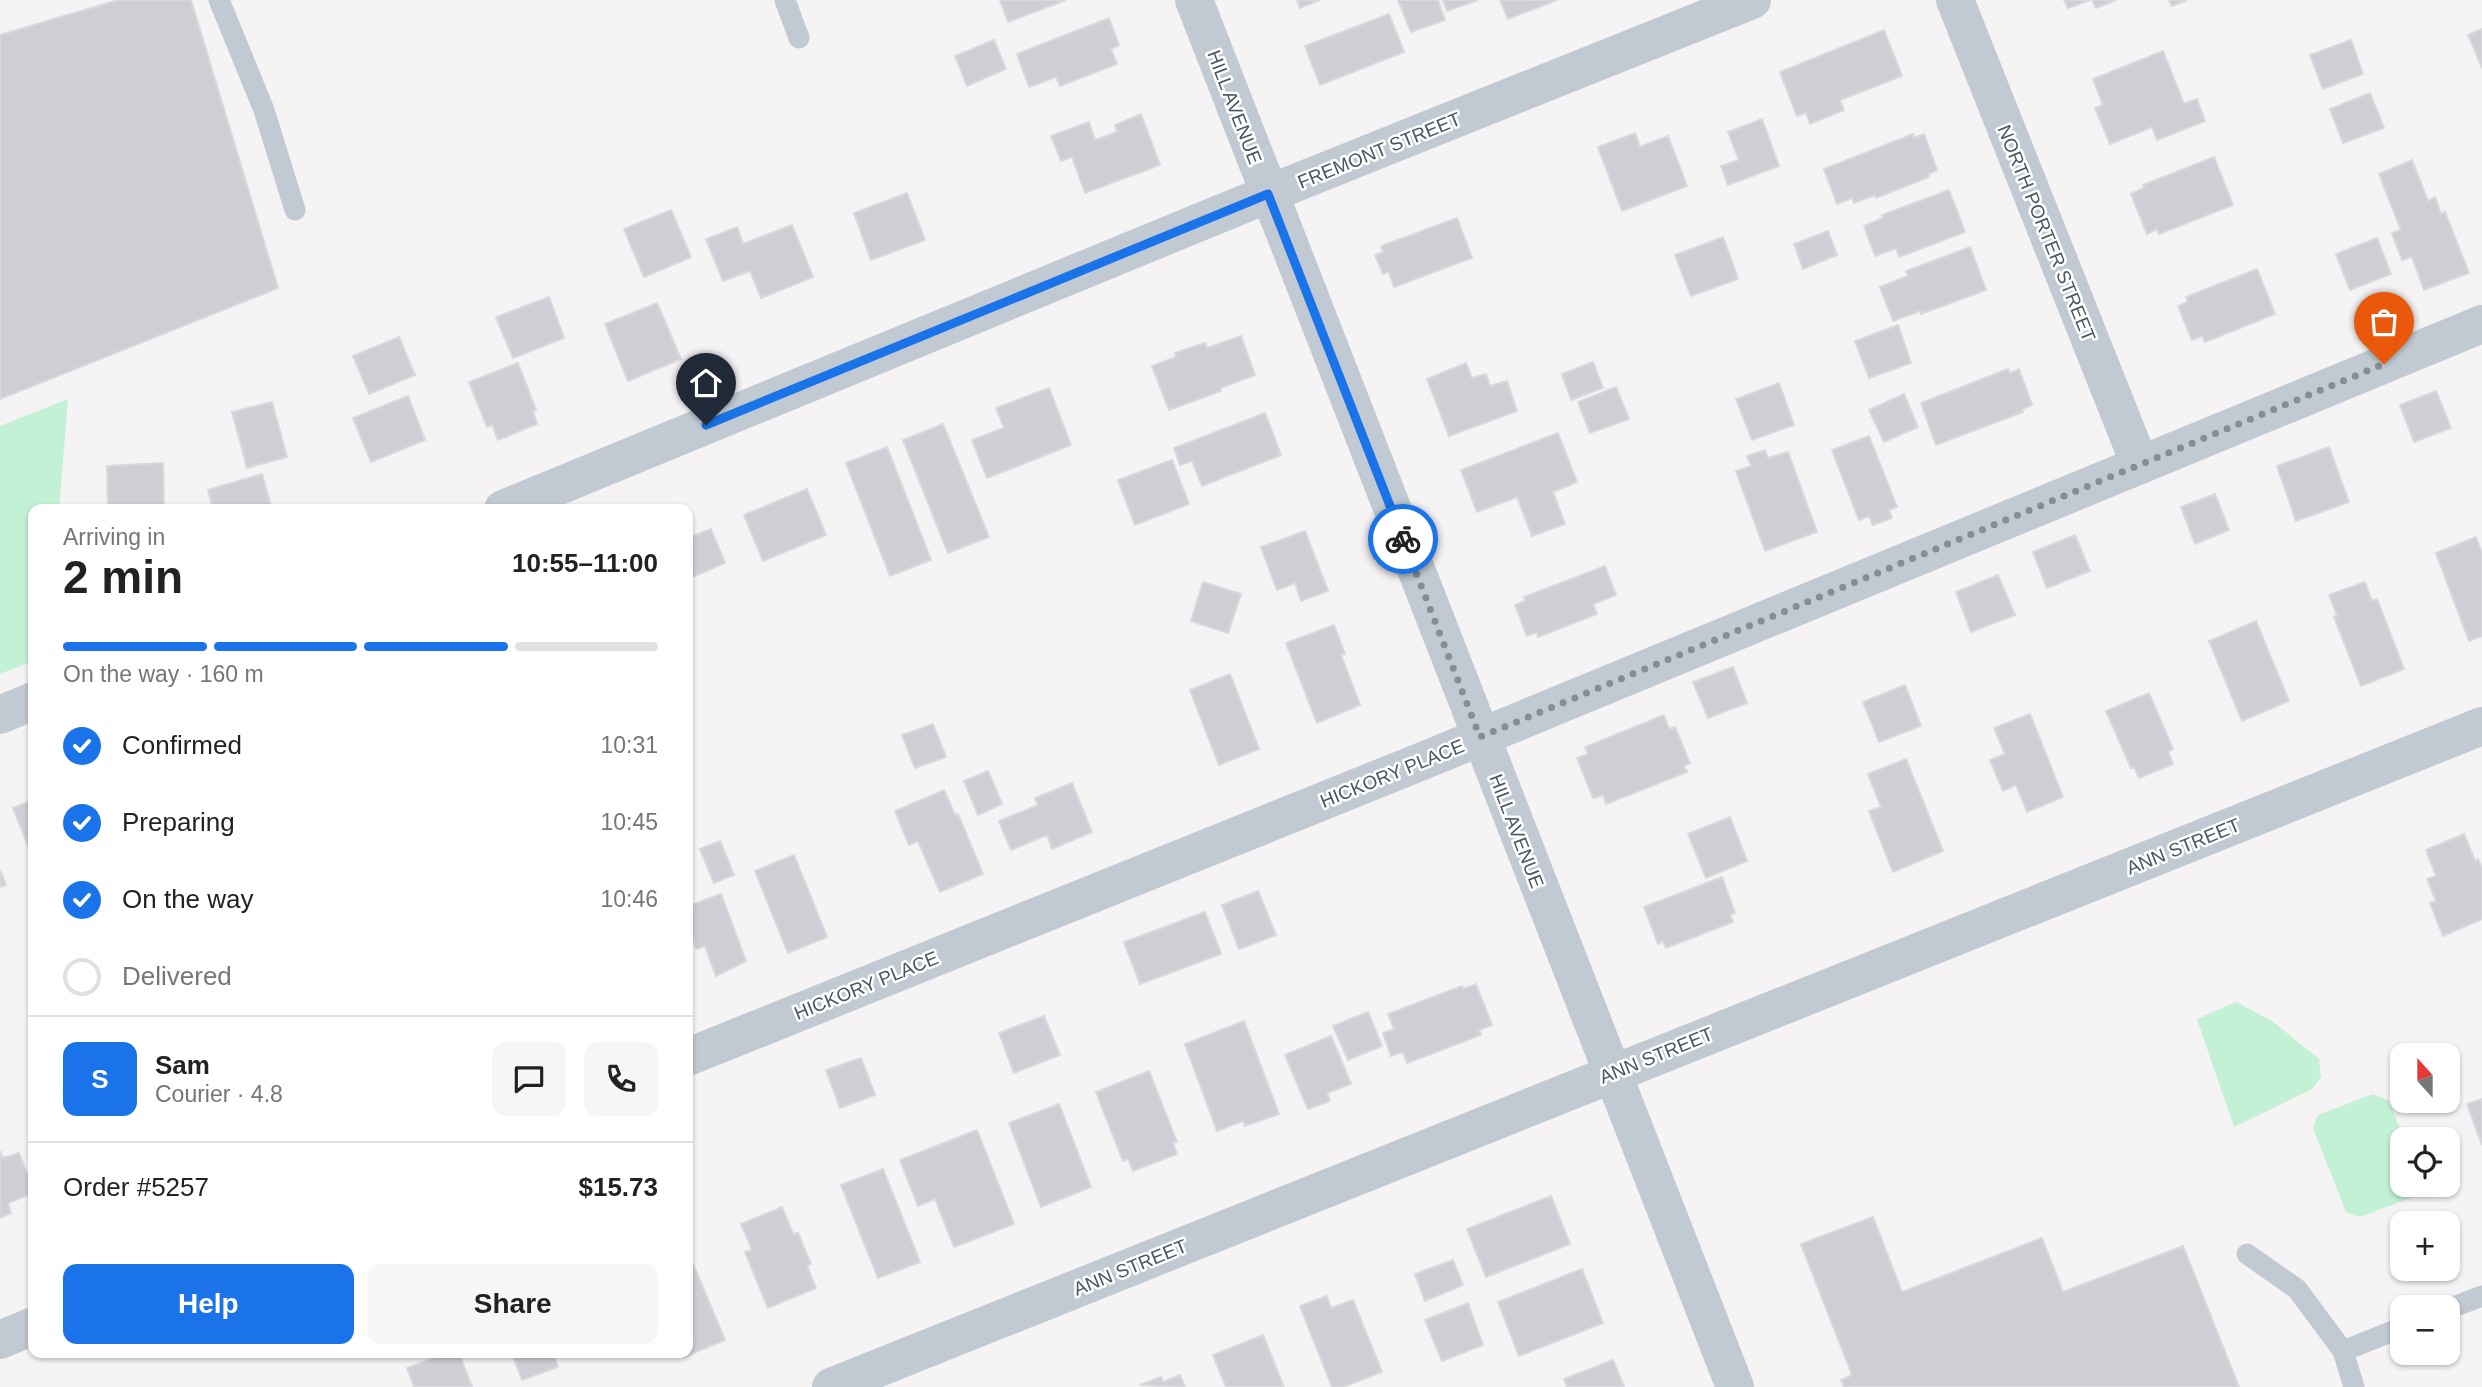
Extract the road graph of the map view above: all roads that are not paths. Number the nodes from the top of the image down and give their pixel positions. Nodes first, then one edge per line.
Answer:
1 (219, 0) edge
2 (785, 0) edge
3 (1194, 0) edge
4 (1752, 0) edge
5 (1955, 0) edge
6 (1676, 14) edge
7 (799, 38) dead end
8 (1268, 194) junction
9 (295, 210) dead end
10 (2482, 324) edge
11 (2140, 465) junction
12 (515, 504) edge
13 (28, 703) edge
14 (0, 715) edge
15 (2482, 726) edge
16 (1480, 737) junction
17 (693, 1055) edge
18 (1612, 1073) junction
19 (2248, 1254) dead end
20 (2482, 1296) edge
21 (2460, 1304) edge
22 (28, 1328) edge
23 (2390, 1332) edge
24 (0, 1340) edge
25 (2343, 1351) junction
26 (831, 1387) edge
27 (1735, 1387) edge
28 (2354, 1387) edge

1 - 9 lane
2 - 7 lane
3 - 8 street, HILL AVENUE
4 - 6 street, FREMONT STREET
5 - 11 street, NORTH PORTER STREET
6 - 8 street, FREMONT STREET
8 - 12 street, FREMONT STREET
8 - 16 street, HILL AVENUE
10 - 11 street, HICKORY PLACE
11 - 16 street, HICKORY PLACE
13 - 14 street
15 - 18 street, ANN STREET
16 - 17 street, HICKORY PLACE
16 - 18 street, HILL AVENUE
18 - 26 street, ANN STREET
18 - 27 street, HILL AVENUE
19 - 25 lane
20 - 21 lane
22 - 24 street
23 - 25 lane
25 - 28 lane

